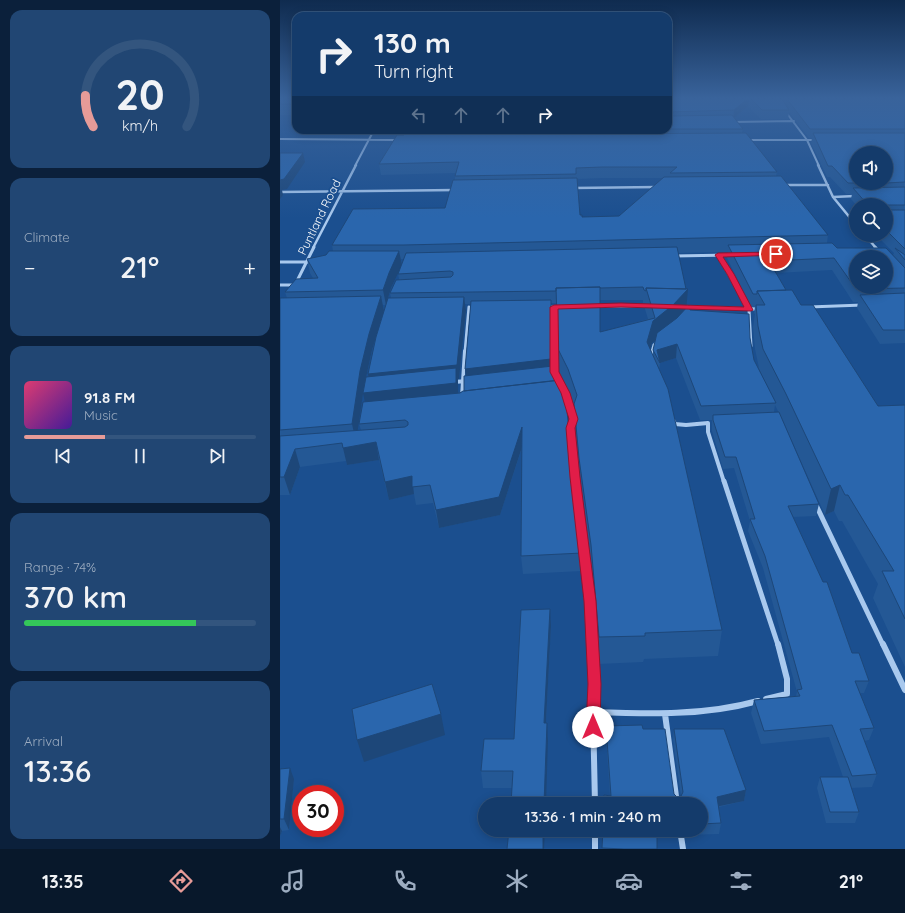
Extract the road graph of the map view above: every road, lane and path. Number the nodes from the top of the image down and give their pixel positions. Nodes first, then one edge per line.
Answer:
1 (280, 139) edge
2 (368, 140) junction
3 (408, 140) edge
4 (741, 140) edge
5 (807, 140) junction
6 (822, 140) edge
7 (780, 185) edge
8 (828, 185) junction
9 (660, 187) edge
10 (564, 188) edge
11 (460, 190) edge
12 (280, 192) edge
13 (341, 192) junction
14 (857, 196) edge
15 (833, 197) junction
16 (849, 217) edge
17 (871, 242) edge
18 (877, 250) edge
19 (718, 255) junction
20 (733, 255) edge
21 (668, 256) edge
22 (280, 262) edge
23 (307, 262) junction
24 (315, 262) edge
25 (280, 285) edge
26 (294, 285) junction
27 (291, 291) edge
28 (866, 305) edge
29 (569, 306) edge
30 (591, 306) edge
31 (653, 306) edge
32 (462, 307) edge
33 (469, 307) junction
34 (477, 307) edge
35 (538, 307) edge
36 (554, 307) junction
37 (685, 307) edge
38 (693, 307) junction
39 (804, 307) edge
40 (764, 309) edge
41 (749, 310) junction
42 (689, 312) edge
43 (664, 337) edge
44 (752, 352) edge
45 (649, 364) edge
46 (555, 372) junction
47 (547, 373) edge
48 (558, 379) edge
49 (470, 380) edge
50 (462, 381) junction
51 (447, 383) edge
52 (565, 393) edge
53 (462, 400) edge
54 (671, 417) edge
55 (716, 422) edge
56 (708, 423) junction
57 (813, 498) edge
58 (905, 690) edge
59 (593, 712) junction
60 (665, 714) junction
61 (595, 797) edge
62 (676, 797) edge
63 (595, 837) edge
64 (681, 837) edge
65 (596, 849) edge
66 (683, 849) edge

1 - 2 street
2 - 3 street
2 - 13 street, Puntland Road
4 - 5 street
5 - 6 street
5 - 8 street
7 - 8 street
8 - 15 street
9 - 10 street
11 - 13 street
12 - 13 street
13 - 23 street, Puntland Road
14 - 15 street
15 - 16 street
17 - 18 street
19 - 20 street
19 - 21 street
19 - 41 street
22 - 23 street
23 - 24 street
23 - 26 street, Puntland Road
25 - 26 street
26 - 27 street, Puntland Road
28 - 39 street
29 - 36 street
30 - 31 street
32 - 33 street
33 - 34 street
33 - 50 street
35 - 36 street
36 - 46 street
37 - 38 street
38 - 41 street
38 - 42 street
40 - 41 street
41 - 44 street
43 - 45 street
46 - 47 street
46 - 48 street
49 - 50 street
50 - 51 street
50 - 53 street
52 - 59 street
54 - 56 street
55 - 56 street
56 - 60 street
57 - 58 street
59 - 60 street
59 - 61 street
60 - 62 street
63 - 65 street
64 - 66 street

